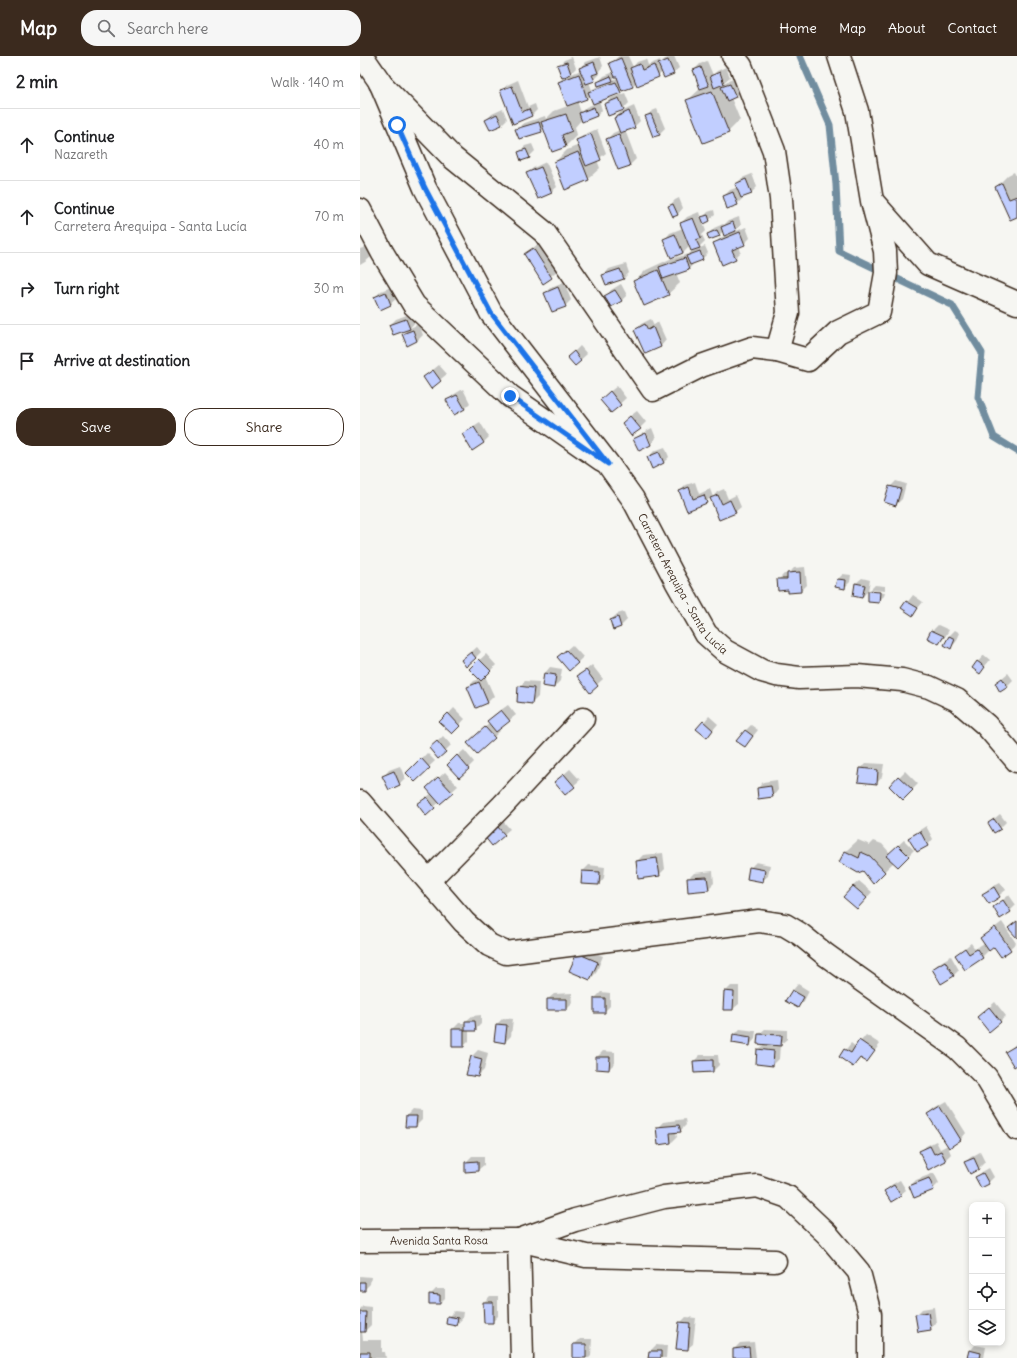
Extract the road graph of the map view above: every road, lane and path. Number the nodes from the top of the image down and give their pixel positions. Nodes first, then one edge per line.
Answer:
1 (362, 56) edge
2 (733, 56) edge
3 (840, 56) edge
4 (380, 82) junction
5 (872, 201) junction
6 (360, 210) edge
7 (1017, 303) edge
8 (777, 351) junction
9 (608, 464) junction
10 (583, 719) dead end
11 (1017, 761) edge
12 (360, 802) edge
13 (429, 880) junction
14 (1017, 1129) edge
15 (519, 1240) junction
16 (360, 1241) edge
17 (775, 1261) dead end
18 (522, 1358) edge
19 (870, 1358) edge

1 - 4 street
2 - 8 street
3 - 5 street
4 - 8 street
4 - 9 street, Carretera Arequipa - Santa Lucía
5 - 7 street
5 - 8 street
6 - 9 street
9 - 11 street, Carretera Arequipa - Santa Lucía
10 - 13 street
12 - 13 street
13 - 14 street
15 - 16 street, Avenida Santa Rosa
15 - 17 street
15 - 18 street
15 - 19 street

